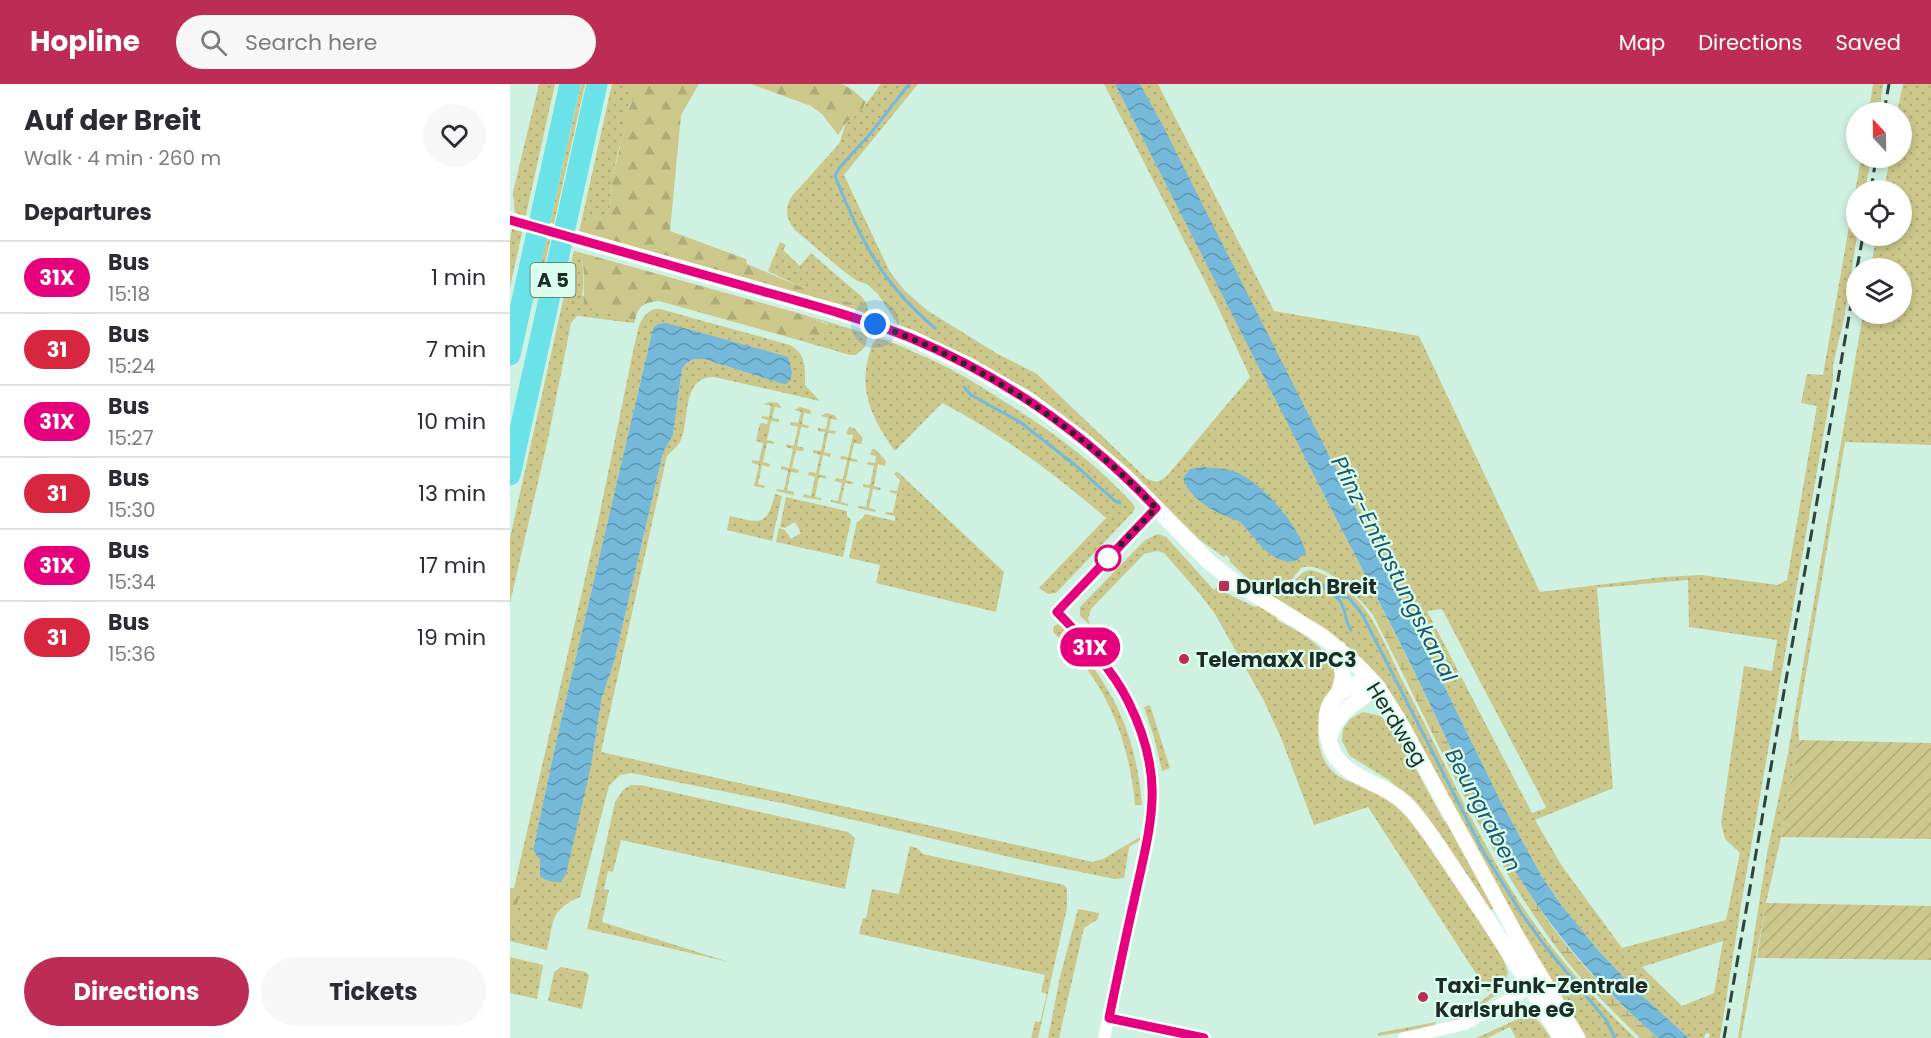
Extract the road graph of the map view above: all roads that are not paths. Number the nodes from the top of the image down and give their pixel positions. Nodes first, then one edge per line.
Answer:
1 (570, 84) edge
2 (597, 84) edge
3 (510, 220) edge
4 (510, 355) edge
5 (510, 475) edge
6 (1156, 508) junction
7 (1339, 649) junction
8 (1374, 683) junction
9 (1339, 693) junction
10 (1329, 739) junction
11 (1531, 987) junction
12 (1109, 1018) junction
13 (1104, 1038) edge
14 (1205, 1038) edge
15 (1404, 1038) edge
16 (1561, 1038) edge
17 (1578, 1038) edge

1 - 4 highway, A 5
2 - 5 highway, A 5
3 - 6 main road, Herdweg
6 - 7 main road, Herdweg
6 - 12 street
7 - 8 main road, Herdweg
7 - 9 main road
8 - 9 main road
8 - 10 main road
8 - 17 street, Herdweg
9 - 10 main road
10 - 11 main road
11 - 15 street
11 - 16 main road
12 - 13 street
12 - 14 street

